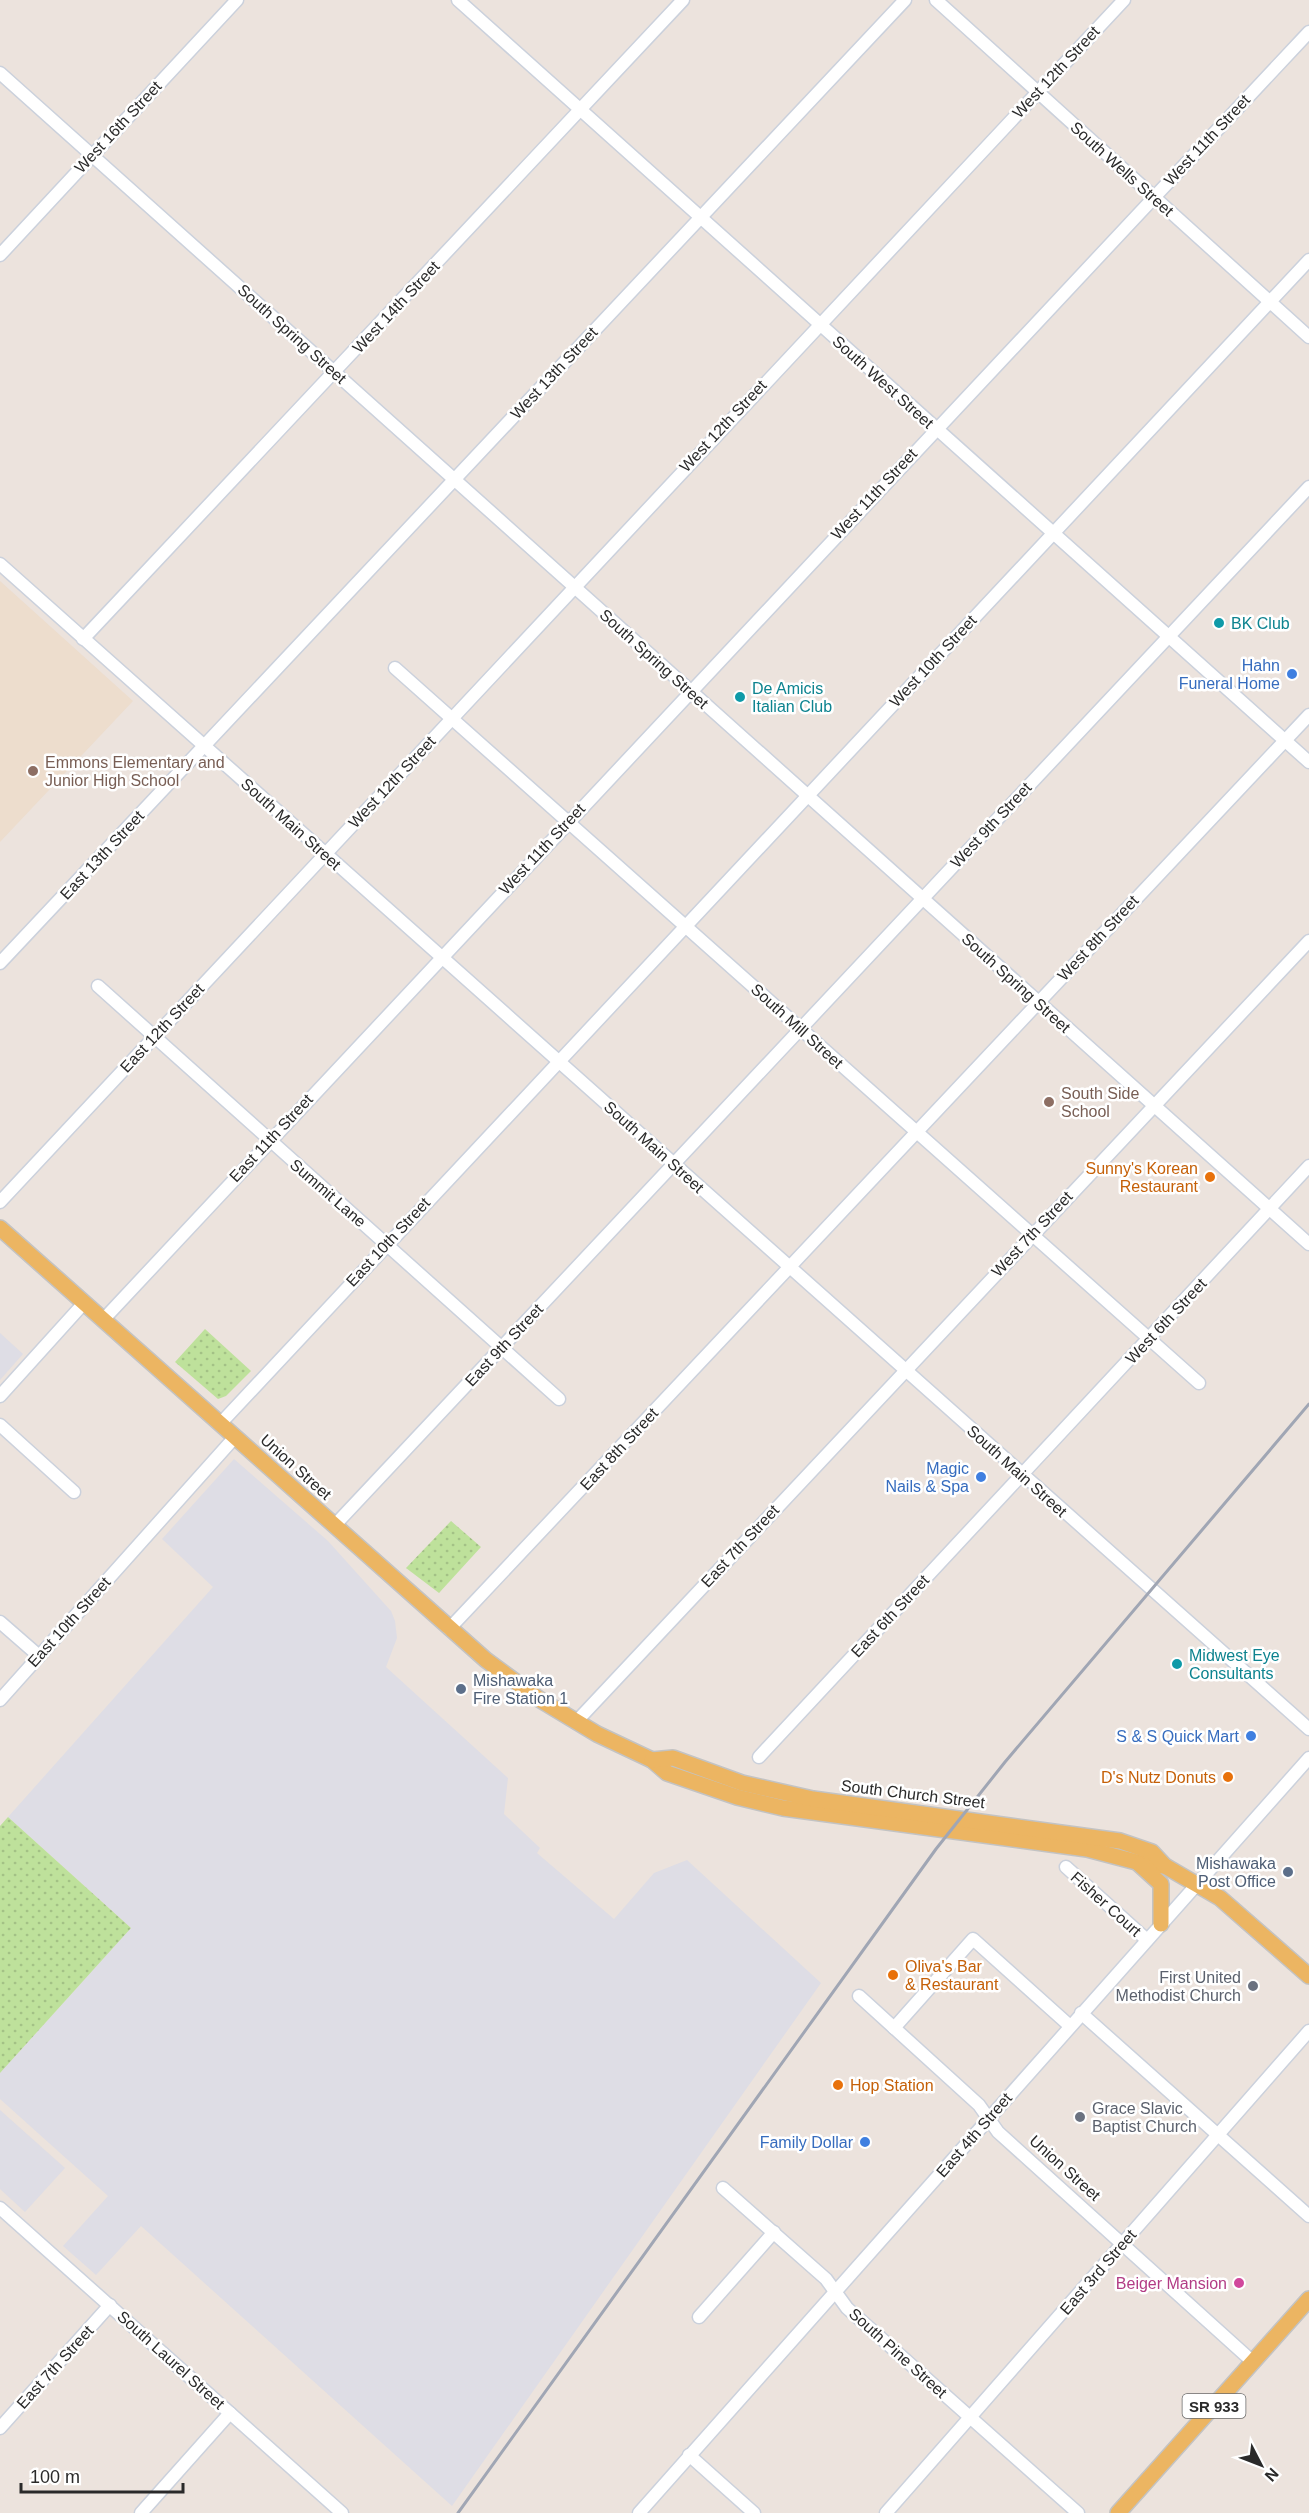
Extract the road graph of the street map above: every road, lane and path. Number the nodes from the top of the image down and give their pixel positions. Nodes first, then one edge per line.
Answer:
1 (237, 0) edge
2 (458, 0) edge
3 (683, 0) edge
4 (905, 0) edge
5 (936, 0) edge
6 (1124, 0) edge
7 (1309, 32) edge
8 (0, 73) edge
9 (1037, 92) junction
10 (580, 110) junction
11 (92, 155) junction
12 (1153, 197) junction
13 (700, 218) junction
14 (0, 255) edge
15 (1309, 260) edge
16 (1270, 302) junction
17 (819, 323) junction
18 (1309, 337) edge
19 (335, 372) junction
20 (935, 428) junction
21 (454, 479) junction
22 (1309, 487) edge
23 (1052, 534) junction
24 (0, 564) edge
25 (574, 587) junction
26 (1168, 637) junction
27 (83, 639) junction
28 (395, 668) dead end
29 (690, 691) junction
30 (1309, 715) edge
31 (452, 718) junction
32 (1285, 741) junction
33 (204, 746) junction
34 (1309, 762) edge
35 (806, 796) junction
36 (568, 821) junction
37 (324, 854) junction
38 (921, 899) junction
39 (684, 925) junction
40 (1309, 941) edge
41 (441, 957) junction
42 (0, 963) edge
43 (98, 986) dead end
44 (1038, 1002) junction
45 (800, 1028) junction
46 (154, 1037) junction
47 (557, 1061) junction
48 (1154, 1105) junction
49 (916, 1133) junction
50 (269, 1140) junction
51 (674, 1165) junction
52 (1309, 1166) edge
53 (0, 1202) edge
54 (1269, 1209) junction
55 (0, 1228) edge
56 (1031, 1234) junction
57 (387, 1244) junction
58 (1309, 1244) edge
59 (789, 1268) junction
60 (84, 1303) junction
61 (103, 1320) junction
62 (1149, 1339) junction
63 (501, 1347) junction
64 (905, 1370) junction
65 (1199, 1383) dead end
66 (0, 1396) edge
67 (559, 1399) dead end
68 (220, 1424) junction
69 (0, 1425) edge
70 (235, 1437) junction
71 (1021, 1474) junction
72 (74, 1492) dead end
73 (334, 1526) junction
74 (0, 1622) edge
75 (449, 1629) junction
76 (39, 1656) junction
77 (0, 1700) edge
78 (576, 1722) junction
79 (1309, 1729) edge
80 (759, 1757) dead end
81 (1309, 1758) edge
82 (652, 1760) junction
83 (1135, 1860) junction
84 (1165, 1866) junction
85 (1066, 1867) dead end
86 (1197, 1883) junction
87 (1161, 1924) junction
88 (1147, 1940) junction
89 (1309, 1976) edge
90 (859, 1996) dead end
91 (1082, 2013) junction
92 (1070, 2026) junction
93 (894, 2028) junction
94 (1309, 2031) edge
95 (988, 2119) junction
96 (1217, 2134) junction
97 (723, 2188) dead end
98 (0, 2208) edge
99 (1309, 2216) edge
100 (774, 2232) junction
101 (1123, 2244) junction
102 (835, 2292) junction
103 (1309, 2299) edge
104 (110, 2305) junction
105 (699, 2317) dead end
106 (1253, 2362) junction
107 (231, 2413) junction
108 (970, 2417) junction
109 (0, 2428) edge
110 (689, 2455) junction
111 (339, 2512) edge
112 (141, 2513) edge
113 (639, 2513) edge
114 (754, 2513) edge
115 (886, 2513) edge
116 (1078, 2513) edge
117 (1118, 2513) edge

1 - 11 street, West 16th Street
2 - 10 street, South West Street
3 - 10 street, West 14th Street
4 - 13 street, West 13th Street
5 - 9 street, South Wells Street
6 - 9 street, West 12th Street
7 - 12 street, West 11th Street
8 - 11 street, South Spring Street
9 - 12 street, South Wells Street
9 - 17 street, West 12th Street
10 - 13 street, South West Street
10 - 19 street, West 14th Street
11 - 14 street, West 16th Street
11 - 19 street, South Spring Street
12 - 16 street, South Wells Street
12 - 20 street, West 11th Street
13 - 17 street, South West Street
13 - 21 street, West 13th Street
15 - 16 street, West 10th Street
16 - 18 street, South Wells Street
16 - 23 street, West 10th Street
17 - 20 street, South West Street
17 - 25 street, West 12th Street
19 - 21 street, South Spring Street
19 - 27 street, West 14th Street
20 - 23 street, South West Street
20 - 29 street, West 11th Street
21 - 25 street, South Spring Street
21 - 33 street, West 13th Street
22 - 26 street, West 9th Street
23 - 26 street, South West Street
23 - 35 street, West 10th Street
24 - 27 street, South Main Street
25 - 29 street, South Spring Street
25 - 31 street, West 12th Street
26 - 32 street, South West Street
26 - 38 street, West 9th Street
27 - 33 street, South Main Street
28 - 31 street, South Mill Street
29 - 35 street, South Spring Street
29 - 36 street, West 11th Street
30 - 32 street, West 8th Street
31 - 36 street, South Mill Street
31 - 37 street, West 12th Street
32 - 34 street, South West Street
32 - 44 street, West 8th Street
33 - 37 street, South Main Street
33 - 42 street, East 13th Street
35 - 38 street, South Spring Street
35 - 39 street, West 10th Street
36 - 39 street, South Mill Street
36 - 41 street, West 11th Street
37 - 41 street, South Main Street
37 - 46 street, East 12th Street
38 - 44 street, South Spring Street
38 - 45 street, West 9th Street
39 - 45 street, South Mill Street
39 - 47 street, West 10th Street
40 - 48 street, West 7th Street
41 - 47 street, South Main Street
41 - 50 street, East 11th Street
43 - 46 street, Summit Lane
44 - 48 street, South Spring Street
44 - 49 street, West 8th Street
45 - 49 street, South Mill Street
45 - 51 street, West 9th Street
46 - 50 street, Summit Lane
46 - 53 street, East 12th Street
47 - 51 street, South Main Street
47 - 57 street, East 10th Street
48 - 54 street, South Spring Street
48 - 56 street, West 7th Street
49 - 56 street, South Mill Street
49 - 59 street, West 8th Street
50 - 57 street, Summit Lane
50 - 61 street, East 11th Street
51 - 59 street, South Main Street
51 - 63 street, East 9th Street
52 - 54 street, West 6th Street
54 - 58 street, South Spring Street
54 - 62 street, West 6th Street
55 - 60 main road, Union Street
56 - 62 street, South Mill Street
56 - 64 street, West 7th Street
57 - 63 street, Summit Lane
57 - 68 street, East 10th Street
59 - 64 street, South Main Street
59 - 75 street, East 8th Street
60 - 61 main road, Union Street
60 - 66 street
61 - 68 main road, Union Street
62 - 65 street, South Mill Street
62 - 71 street, West 6th Street
63 - 67 street, Summit Lane
63 - 73 street, East 9th Street
64 - 71 street, South Main Street
64 - 78 street, East 7th Street
68 - 70 main road, Union Street
69 - 72 street
70 - 73 main road, Union Street
70 - 76 street, East 10th Street
71 - 79 street, South Main Street
71 - 80 street, East 6th Street
73 - 75 main road, Union Street
74 - 76 street
75 - 78 main road, Union Street
76 - 77 street, East 10th Street
78 - 82 main road, South Church Street
81 - 86 street, East 4th Street
82 - 83 main road, South Church Street
82 - 84 main road, South Church Street
83 - 84 main road, South Church Street
83 - 87 main road
84 - 86 main road, South Church Street
85 - 88 street, Fisher Court
86 - 87 street, East 4th Street
86 - 89 main road, South Church Street
87 - 88 street, East 4th Street
88 - 91 street, East 4th Street
90 - 93 street, Union Street
91 - 92 street, East 4th Street
91 - 96 street
92 - 93 street
92 - 95 street, East 4th Street
93 - 95 street, Union Street
94 - 96 street, East 3rd Street
95 - 101 street, Union Street
95 - 102 street, East 4th Street
96 - 99 street
96 - 101 street, East 3rd Street
97 - 100 street, South Pine Street
98 - 104 street, South Laurel Street
100 - 102 street, South Pine Street
100 - 105 street
101 - 106 street, Union Street
101 - 108 street, East 3rd Street
102 - 108 street, South Pine Street
102 - 110 street, East 4th Street
103 - 106 main road, SR 933
104 - 107 street, South Laurel Street
104 - 109 street, East 7th Street
106 - 117 main road, SR 933
107 - 111 street, South Laurel Street
107 - 112 street
108 - 115 street, East 3rd Street
108 - 116 street, South Pine Street
110 - 113 street, East 4th Street
110 - 114 street

